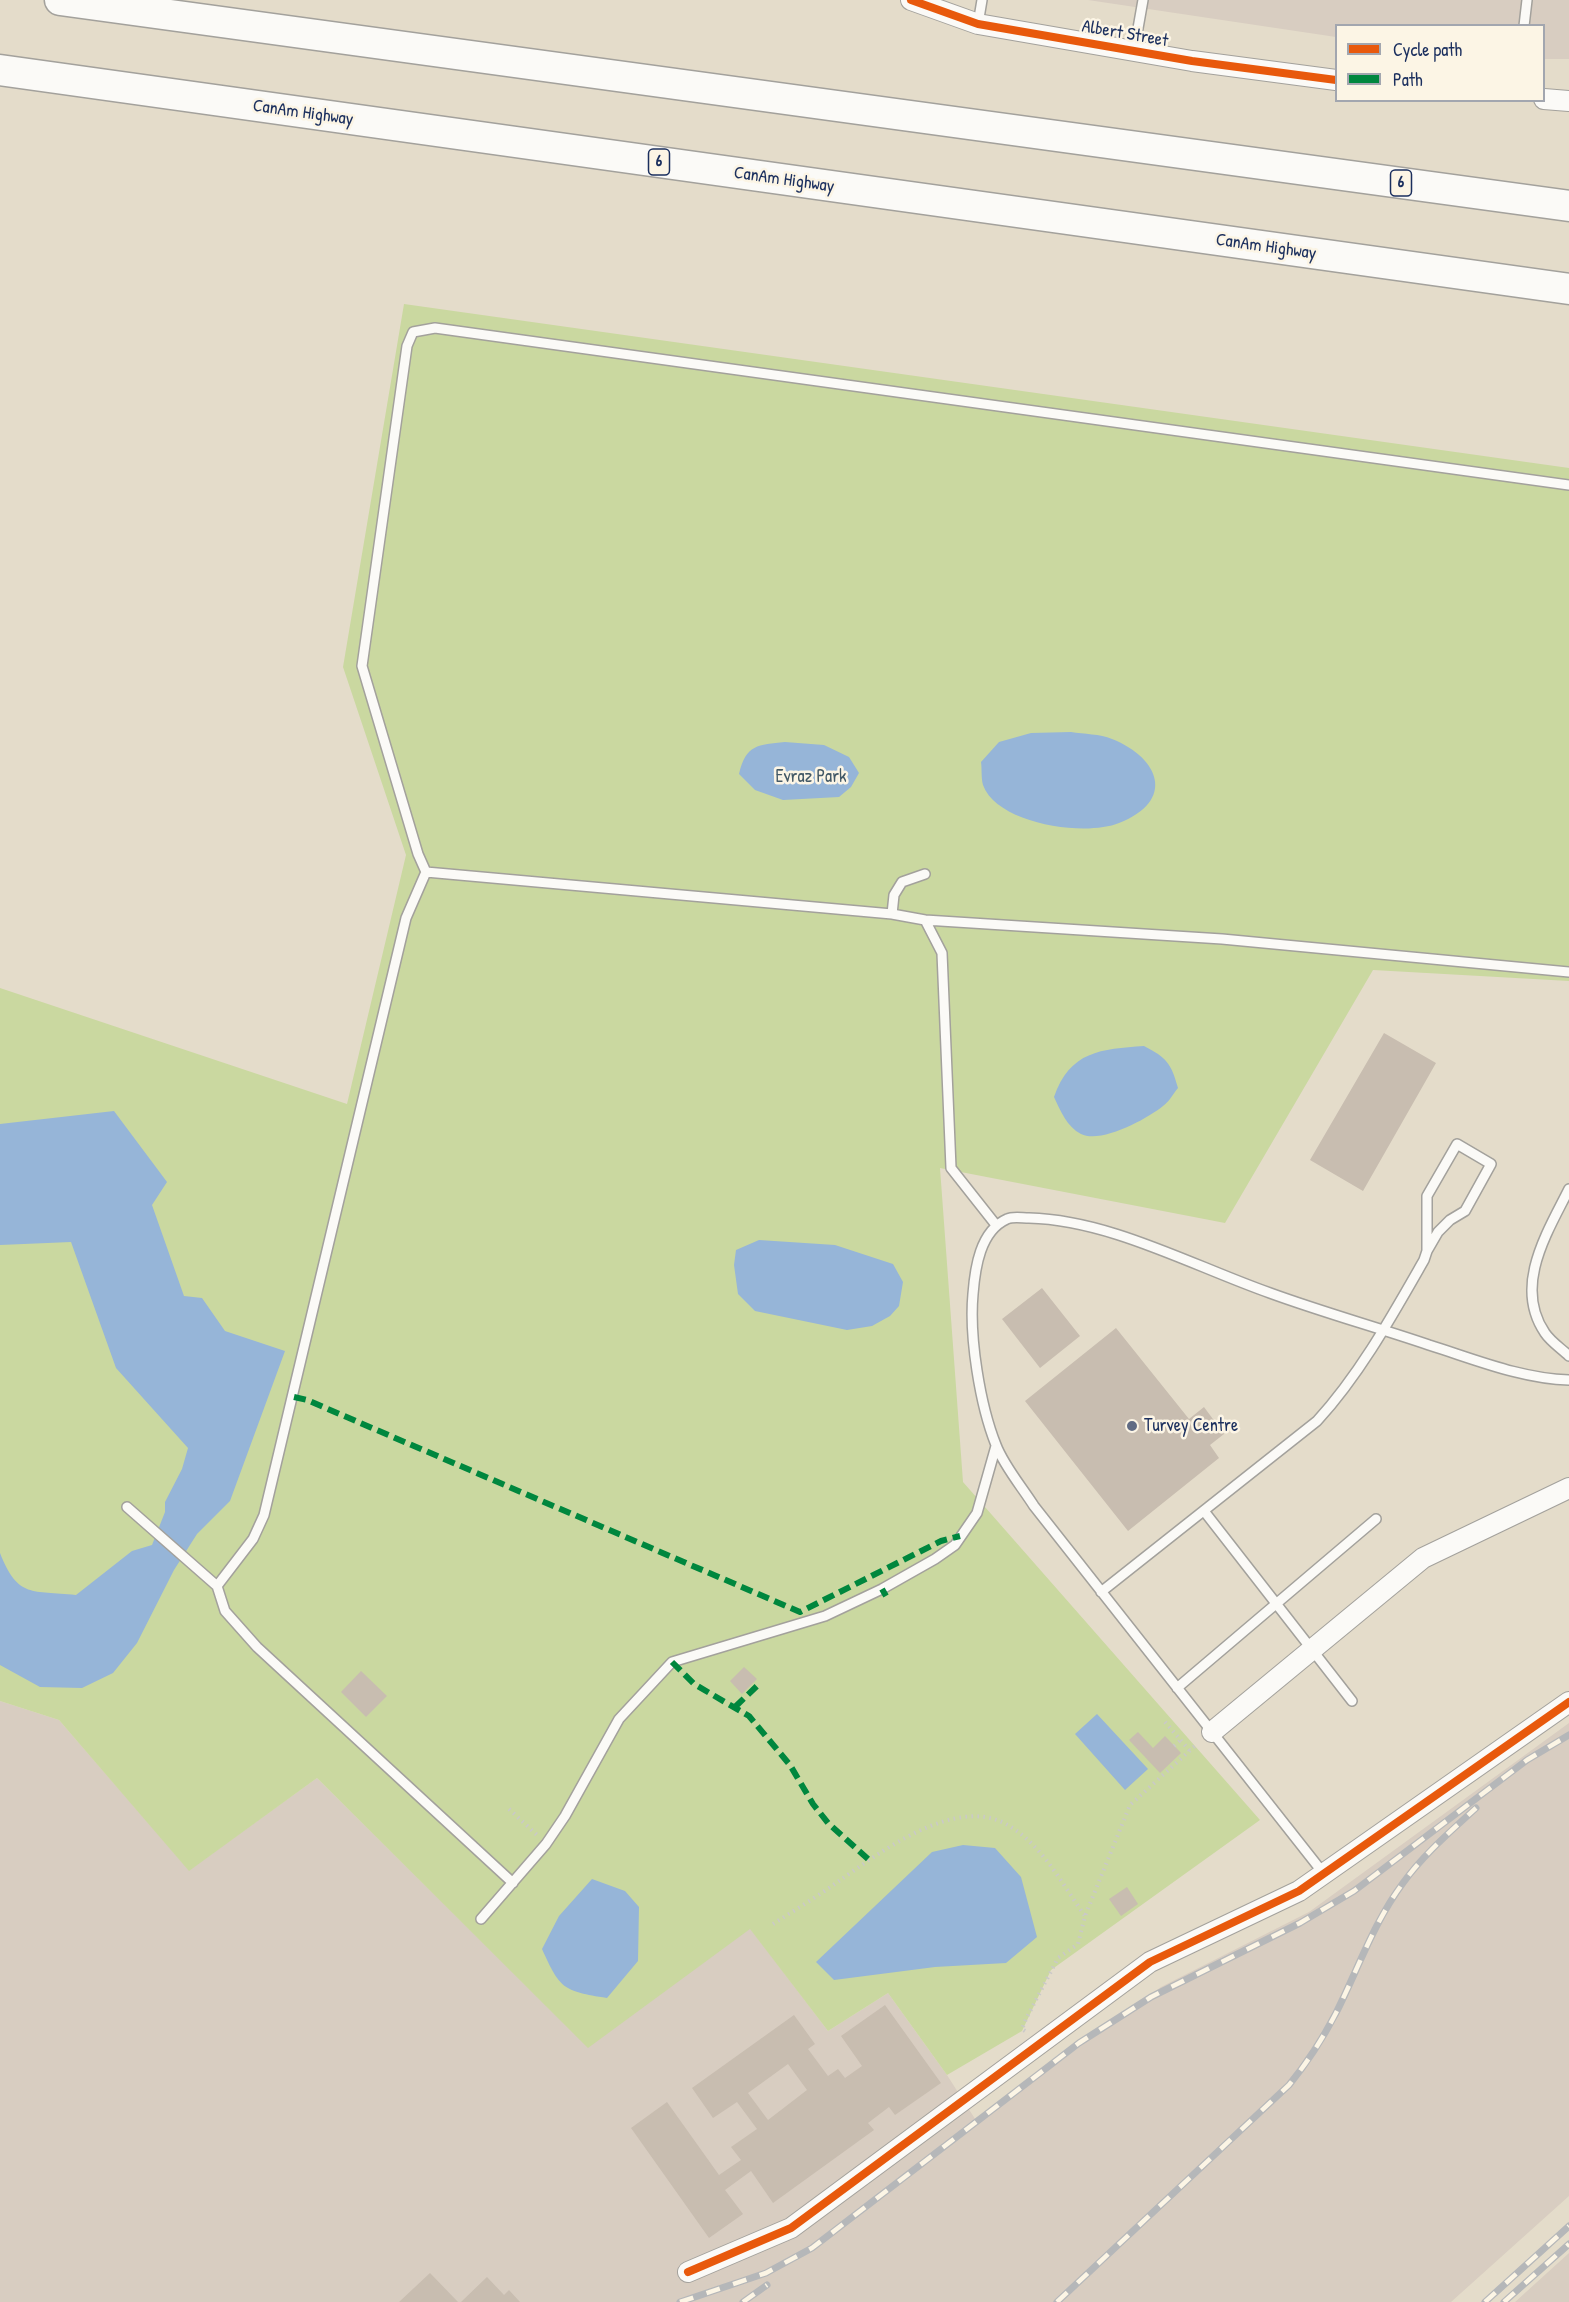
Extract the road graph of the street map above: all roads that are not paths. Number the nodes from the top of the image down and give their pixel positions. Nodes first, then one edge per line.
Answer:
1 (60, 0) edge
2 (912, 0) edge
3 (982, 0) edge
4 (1143, 0) edge
5 (1527, 0) edge
6 (978, 24) junction
7 (1524, 24) edge
8 (1134, 51) junction
9 (0, 70) edge
10 (1335, 80) edge
11 (1545, 99) edge
12 (1569, 101) edge
13 (1569, 206) edge
14 (1569, 289) edge
15 (1569, 485) edge
16 (426, 872) junction
17 (926, 874) dead end
18 (892, 914) junction
19 (925, 920) junction
20 (1569, 972) edge
21 (1569, 1189) edge
22 (996, 1225) junction
23 (1427, 1251) junction
24 (1383, 1330) junction
25 (1569, 1356) edge
26 (1569, 1380) edge
27 (996, 1446) junction
28 (1569, 1488) edge
29 (131, 1510) dead end
30 (1204, 1511) junction
31 (1376, 1520) dead end
32 (218, 1586) junction
33 (1101, 1592) junction
34 (1277, 1604) junction
35 (1312, 1650) junction
36 (1177, 1688) junction
37 (1352, 1701) dead end
38 (1569, 1702) edge
39 (1212, 1732) junction
40 (1324, 1874) junction
41 (513, 1883) junction
42 (481, 1919) dead end
43 (688, 2272) dead end

1 - 13 main road, 6
2 - 6 street, Albert Street
3 - 6 lane
4 - 8 lane
5 - 7 lane
6 - 8 street, Albert Street
8 - 10 street, Albert Street
9 - 14 main road, CanAm Highway / 6
11 - 12 street
15 - 16 lane
16 - 18 lane
16 - 32 lane
17 - 18 lane
18 - 19 lane
19 - 20 lane
19 - 22 lane
21 - 25 lane
22 - 24 lane
22 - 27 lane
23 - 23 lane
23 - 24 lane
24 - 26 lane
24 - 30 lane
27 - 33 lane
27 - 41 lane
28 - 35 street
29 - 32 lane
30 - 33 lane
30 - 34 lane
31 - 34 lane
32 - 41 lane
33 - 36 lane
34 - 35 lane
34 - 36 lane
35 - 37 lane
35 - 39 street
36 - 39 lane
38 - 40 street
39 - 40 lane
40 - 43 street
41 - 42 lane

